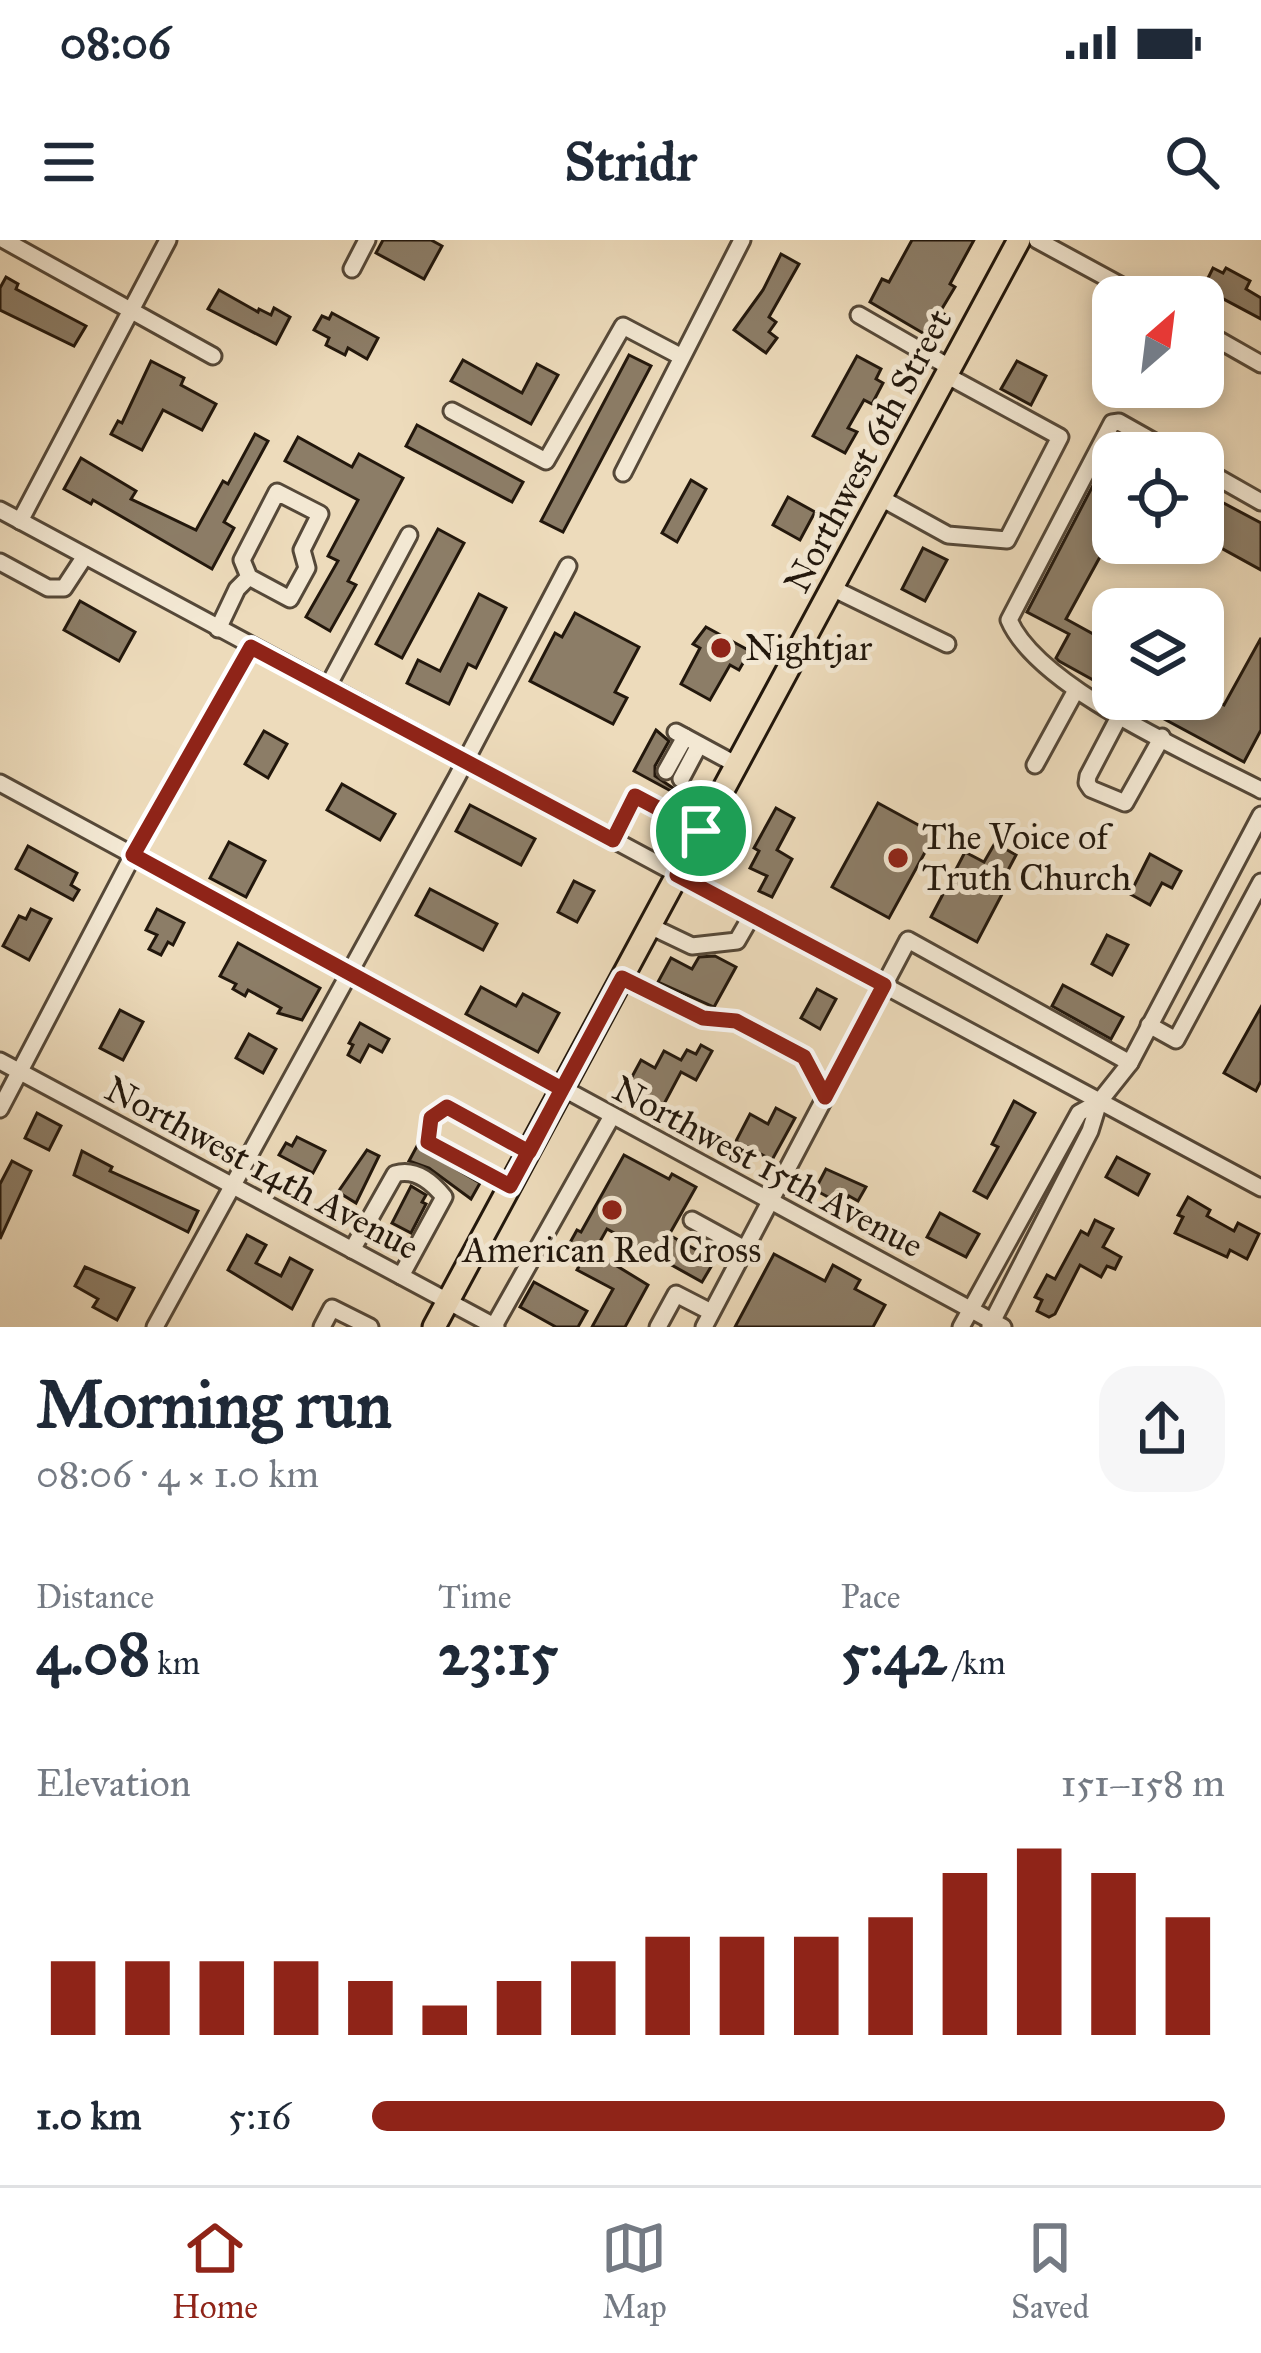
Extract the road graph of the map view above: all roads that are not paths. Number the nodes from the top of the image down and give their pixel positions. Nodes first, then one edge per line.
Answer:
1 (4, 240) edge
2 (168, 240) edge
3 (367, 240) edge
4 (742, 240) edge
5 (1019, 240) edge
6 (1037, 240) edge
7 (352, 269) dead end
8 (1103, 276) edge
9 (130, 310) junction
10 (860, 315) dead end
11 (1224, 343) edge
12 (213, 356) dead end
13 (680, 356) junction
14 (1261, 364) edge
15 (949, 371) junction
16 (452, 411) dead end
17 (1107, 432) edge
18 (1137, 432) edge
19 (1092, 460) edge
20 (623, 473) dead end
21 (1224, 481) edge
22 (880, 498) junction
23 (1261, 502) edge
24 (0, 510) edge
25 (20, 521) junction
26 (410, 535) dead end
27 (85, 556) junction
28 (0, 562) edge
29 (568, 566) dead end
30 (249, 578) junction
31 (832, 588) junction
32 (218, 629) junction
33 (947, 644) dead end
34 (251, 647) junction
35 (327, 688) junction
36 (1076, 690) junction
37 (1092, 699) edge
38 (1117, 720) edge
39 (1130, 720) edge
40 (1162, 737) junction
41 (466, 760) junction
42 (1035, 765) dead end
43 (737, 766) junction
44 (0, 783) edge
45 (1261, 790) edge
46 (656, 808) junction
47 (1261, 815) edge
48 (701, 831) junction
49 (613, 840) junction
50 (133, 855) junction
51 (677, 875) junction
52 (1261, 882) edge
53 (752, 915) junction
54 (650, 926) junction
55 (349, 975) junction
56 (622, 978) junction
57 (884, 985) junction
58 (1150, 1025) junction
59 (0, 1060) edge
60 (1130, 1063) junction
61 (20, 1072) junction
62 (562, 1089) junction
63 (825, 1097) junction
64 (1099, 1102) junction
65 (0, 1109) edge
66 (612, 1117) junction
67 (529, 1152) junction
68 (231, 1185) junction
69 (510, 1186) junction
70 (1261, 1188) edge
71 (769, 1202) junction
72 (692, 1220) dead end
73 (745, 1249) junction
74 (352, 1250) junction
75 (401, 1276) junction
76 (448, 1301) junction
77 (970, 1310) junction
78 (708, 1320) edge
79 (995, 1325) edge
80 (155, 1327) edge
81 (322, 1327) edge
82 (370, 1327) edge
83 (434, 1327) edge
84 (495, 1327) edge
85 (658, 1327) edge
86 (961, 1327) edge

1 - 9 street
2 - 9 street
3 - 7 street
4 - 13 street
5 - 15 main road, Northwest 6th Street
6 - 8 street
9 - 12 street
9 - 25 street
10 - 15 street
11 - 14 street
13 - 16 street
13 - 20 street
15 - 22 main road, Northwest 6th Street
15 - 22 street
17 - 18 street
19 - 36 street
21 - 23 street
22 - 31 main road, Northwest 6th Street
24 - 25 street
25 - 27 street
26 - 35 street
27 - 28 street
27 - 32 street
29 - 41 street
30 - 30 street
30 - 32 street
31 - 33 street
31 - 43 main road, Northwest 6th Street
32 - 34 street
34 - 35 street
34 - 50 street
35 - 41 street
36 - 37 street
36 - 42 street
38 - 40 street
39 - 40 street
40 - 45 street
41 - 49 street
41 - 55 street
43 - 46 street
43 - 48 main road, Northwest 6th Street
44 - 50 street, Northwest 15th Avenue
46 - 48 street
46 - 49 street
47 - 58 street
48 - 51 main road, Northwest 6th Street
49 - 51 street
50 - 55 street, Northwest 15th Avenue
50 - 61 street
51 - 53 street
51 - 54 main road, Northwest 6th Street
52 - 58 street
53 - 54 street
53 - 57 street
54 - 56 main road, Northwest 6th Street
55 - 62 street, Northwest 15th Avenue
55 - 68 street
56 - 62 main road, Northwest 6th Street
56 - 63 street
57 - 60 street
57 - 63 street
57 - 64 street
58 - 60 street
59 - 61 street, Northwest 14th Avenue
60 - 64 street
61 - 65 street
61 - 68 street, Northwest 14th Avenue
62 - 66 street, Northwest 15th Avenue
62 - 67 main road, Northwest 6th Street
63 - 71 street
64 - 70 street
64 - 77 street
64 - 79 street
66 - 71 street, Northwest 15th Avenue
66 - 84 street
67 - 69 main road, Northwest 6th Street
67 - 69 street
68 - 74 street, Northwest 14th Avenue
68 - 80 street
69 - 76 main road, Northwest 6th Street
71 - 73 street
71 - 77 street, Northwest 15th Avenue
72 - 73 street
73 - 78 street
74 - 75 street, Northwest 14th Avenue
74 - 75 street
75 - 76 street, Northwest 14th Avenue
76 - 83 main road, Northwest 6th Street
76 - 84 street, Northwest 14th Avenue
77 - 79 street, Northwest 15th Avenue
77 - 86 street
78 - 85 street
81 - 82 street

